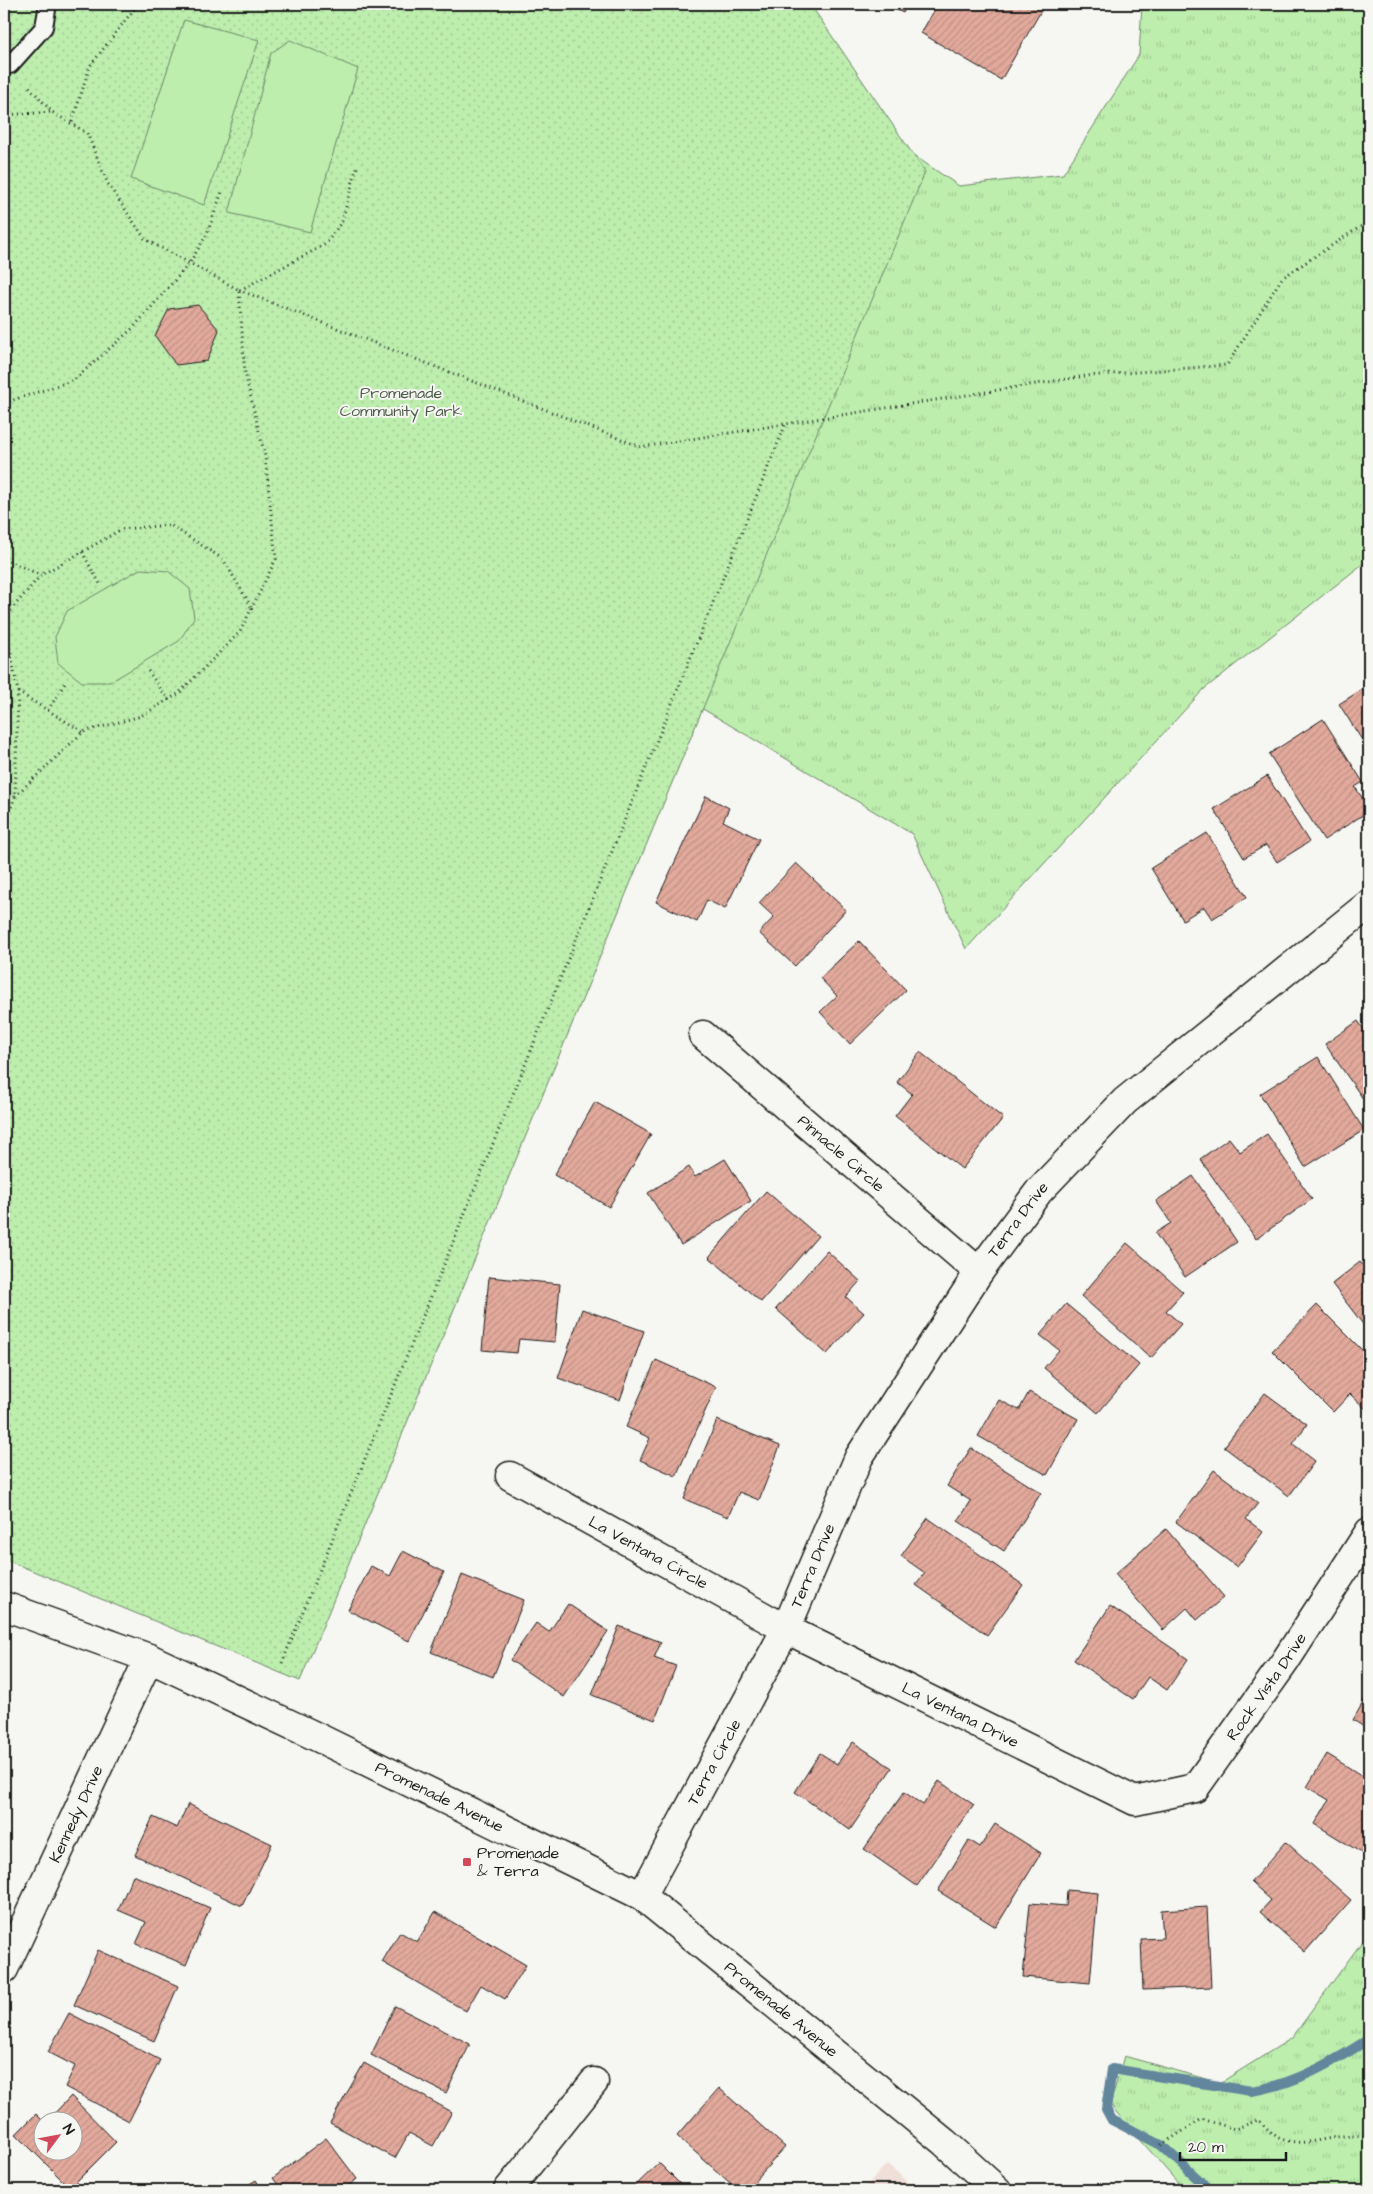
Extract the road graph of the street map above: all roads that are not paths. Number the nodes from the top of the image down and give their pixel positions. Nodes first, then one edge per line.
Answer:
1 (48, 4) edge
2 (10, 65) road end
3 (1369, 904) edge
4 (703, 1035) dead end
5 (979, 1272) junction
6 (510, 1476) dead end
7 (1369, 1532) edge
8 (4, 1606) edge
9 (786, 1629) junction
10 (148, 1658) junction
11 (1135, 1802) joint
12 (642, 1896) junction
13 (4, 1969) edge
14 (594, 2082) dead end
15 (508, 2190) edge
16 (997, 2190) edge

1 - 2 lane
3 - 5 street, Terra Drive
4 - 5 street, Pinnacle Circle
5 - 9 street, Terra Drive
6 - 9 street, La Ventana Circle
7 - 11 street, Rock Vista Drive
8 - 10 street, Promenade Avenue
9 - 11 street, La Ventana Drive
9 - 12 street, Terra Circle
10 - 12 street, Promenade Avenue
10 - 13 street, Kennedy Drive
12 - 16 street, Promenade Avenue
14 - 15 street

